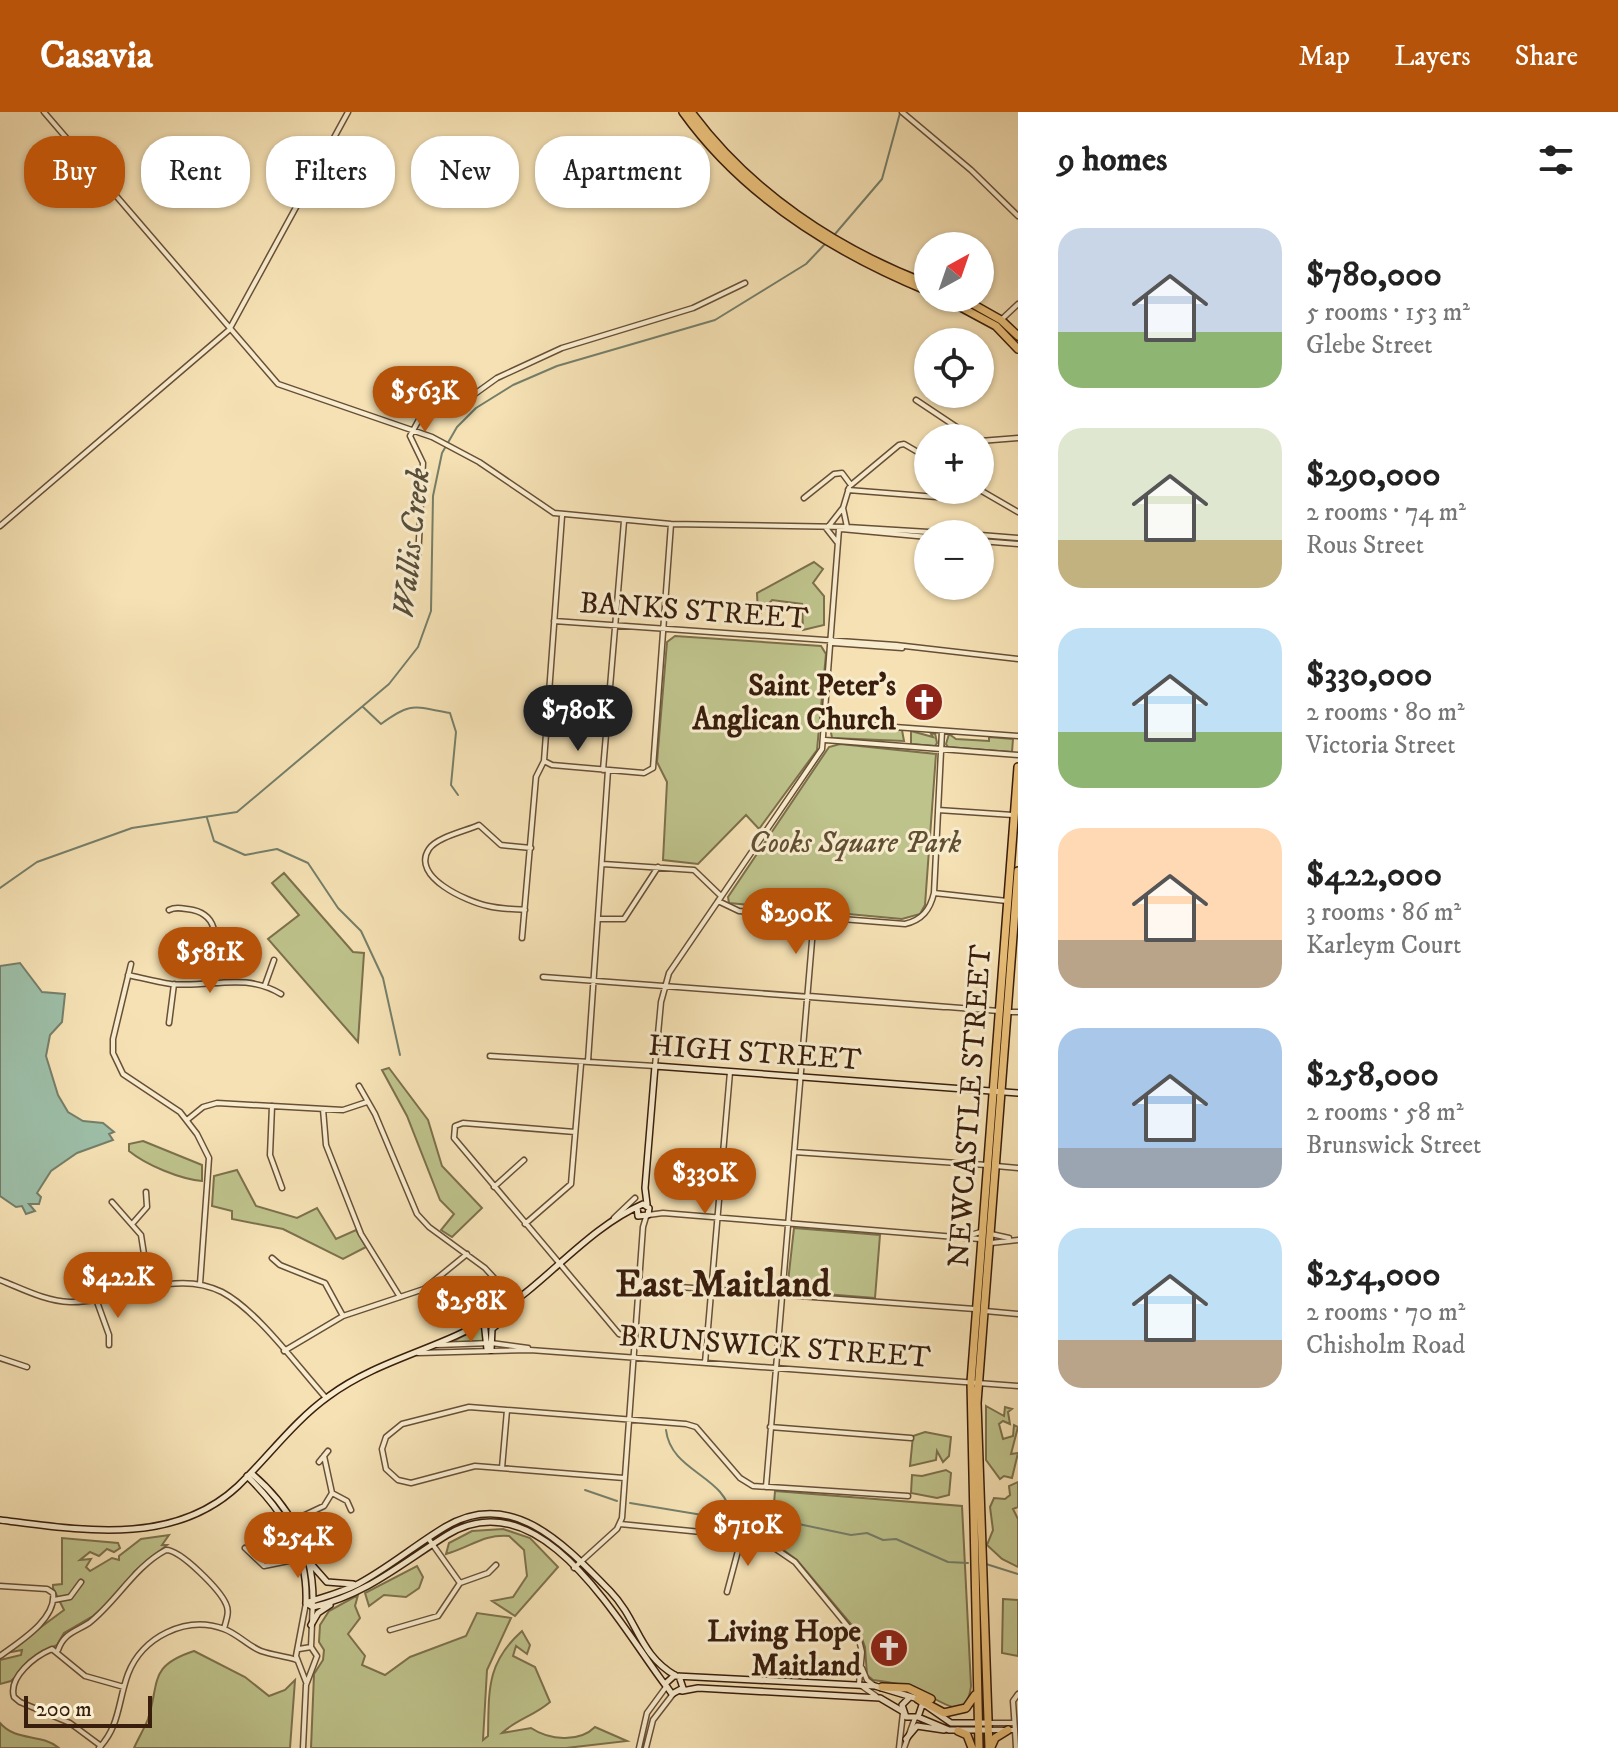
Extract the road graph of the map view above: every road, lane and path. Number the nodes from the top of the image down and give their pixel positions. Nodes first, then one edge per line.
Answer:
1 (44, 112) edge
2 (348, 112) edge
3 (683, 112) edge
4 (691, 112) edge
5 (902, 112) edge
6 (1018, 216) edge
7 (818, 234) junction
8 (845, 250) junction
9 (914, 278) edge
10 (745, 283) dead end
11 (914, 284) edge
12 (1018, 304) edge
13 (974, 312) edge
14 (982, 312) edge
15 (998, 323) junction
16 (229, 330) junction
17 (1018, 336) edge
18 (1018, 349) edge
19 (928, 408) edge
20 (952, 424) edge
21 (412, 429) junction
22 (1018, 438) edge
23 (994, 441) edge
24 (914, 450) edge
25 (849, 487) junction
26 (914, 494) edge
27 (804, 498) dead end
28 (994, 498) edge
29 (843, 508) junction
30 (1018, 512) edge
31 (562, 516) junction
32 (624, 520) junction
33 (671, 524) junction
34 (0, 526) edge
35 (847, 527) junction
36 (826, 528) junction
37 (839, 529) junction
38 (914, 531) edge
39 (914, 536) edge
40 (994, 538) edge
41 (1018, 538) edge
42 (994, 540) edge
43 (838, 542) junction
44 (1018, 544) edge
45 (418, 559) dead end
46 (554, 621) junction
47 (615, 626) junction
48 (664, 630) junction
49 (831, 642) junction
50 (1018, 656) edge
51 (826, 722) junction
52 (942, 731) junction
53 (1018, 736) edge
54 (824, 740) junction
55 (941, 749) junction
56 (1018, 755) edge
57 (544, 761) junction
58 (1018, 767) edge
59 (605, 770) junction
60 (938, 810) junction
61 (1015, 815) junction
62 (531, 848) junction
63 (602, 864) junction
64 (658, 867) junction
65 (1018, 871) edge
66 (1017, 881) edge
67 (934, 893) junction
68 (992, 897) junction
69 (719, 899) junction
70 (1015, 899) edge
71 (169, 910) dead end
72 (525, 910) junction
73 (814, 917) junction
74 (599, 919) junction
75 (522, 938) dead end
76 (274, 960) dead end
77 (131, 964) dead end
78 (128, 975) junction
79 (543, 977) dead end
80 (209, 981) junction
81 (594, 981) junction
82 (174, 984) junction
83 (265, 985) junction
84 (664, 986) junction
85 (281, 994) dead end
86 (806, 996) junction
87 (1004, 1011) junction
88 (1018, 1012) edge
89 (169, 1023) dead end
90 (490, 1056) dead end
91 (588, 1061) junction
92 (581, 1062) junction
93 (655, 1066) junction
94 (730, 1072) junction
95 (800, 1077) junction
96 (359, 1086) dead end
97 (998, 1092) junction
98 (1018, 1093) edge
99 (367, 1102) junction
100 (272, 1106) junction
101 (323, 1109) junction
102 (187, 1120) junction
103 (575, 1132) junction
104 (794, 1152) junction
105 (270, 1155) junction
106 (261, 1157) dead end
107 (524, 1160) dead end
108 (993, 1166) junction
109 (1018, 1168) edge
110 (494, 1187) junction
111 (282, 1188) dead end
112 (645, 1188) junction
113 (146, 1192) dead end
114 (635, 1198) dead end
115 (112, 1202) dead end
116 (638, 1206) junction
117 (625, 1213) junction
118 (645, 1213) junction
119 (718, 1217) junction
120 (614, 1218) junction
121 (133, 1223) junction
122 (787, 1223) junction
123 (525, 1224) junction
124 (987, 1236) junction
125 (1011, 1239) junction
126 (1018, 1240) edge
127 (467, 1254) junction
128 (272, 1258) dead end
129 (559, 1264) junction
130 (0, 1280) edge
131 (200, 1284) junction
132 (639, 1284) junction
133 (149, 1286) junction
134 (714, 1289) junction
135 (782, 1295) junction
136 (400, 1297) junction
137 (96, 1299) junction
138 (515, 1301) junction
139 (980, 1310) junction
140 (1018, 1314) edge
141 (343, 1316) junction
142 (484, 1321) junction
143 (635, 1338) junction
144 (109, 1345) dead end
145 (427, 1346) junction
146 (489, 1346) junction
147 (283, 1351) junction
148 (410, 1353) junction
149 (0, 1358) edge
150 (633, 1358) junction
151 (705, 1363) junction
152 (27, 1367) dead end
153 (775, 1368) junction
154 (974, 1383) junction
155 (1018, 1386) edge
156 (326, 1398) junction
157 (507, 1410) junction
158 (628, 1420) junction
159 (770, 1427) junction
160 (911, 1438) dead end
161 (974, 1449) junction
162 (319, 1462) dead end
163 (502, 1468) junction
164 (249, 1474) junction
165 (624, 1478) junction
166 (766, 1487) junction
167 (332, 1493) junction
168 (908, 1496) dead end
169 (351, 1510) dead end
170 (0, 1520) edge
171 (290, 1522) junction
172 (620, 1524) junction
173 (742, 1536) junction
174 (428, 1538) junction
175 (433, 1545) junction
176 (245, 1548) dead end
177 (305, 1558) junction
178 (579, 1562) junction
179 (496, 1565) dead end
180 (574, 1568) junction
181 (369, 1578) junction
182 (81, 1582) dead end
183 (460, 1583) junction
184 (0, 1586) edge
185 (727, 1592) dead end
186 (54, 1600) junction
187 (338, 1601) junction
188 (306, 1603) junction
189 (313, 1603) junction
190 (311, 1625) junction
191 (224, 1629) junction
192 (390, 1630) dead end
193 (311, 1647) junction
194 (58, 1650) junction
195 (298, 1651) junction
196 (282, 1655) junction
197 (0, 1656) edge
198 (299, 1662) junction
199 (312, 1665) junction
200 (862, 1666) junction
201 (677, 1676) junction
202 (859, 1684) junction
203 (306, 1685) junction
204 (666, 1686) junction
205 (878, 1686) junction
206 (124, 1687) junction
207 (977, 1689) junction
208 (682, 1691) junction
209 (673, 1694) junction
210 (1016, 1695) edge
211 (880, 1698) junction
212 (916, 1700) junction
213 (902, 1712) junction
214 (949, 1712) junction
215 (916, 1718) junction
216 (1014, 1723) junction
217 (978, 1727) junction
218 (988, 1727) junction
219 (954, 1730) junction
220 (1011, 1730) junction
221 (906, 1739) junction
222 (100, 1747) edge
223 (303, 1748) edge
224 (639, 1748) edge
225 (646, 1748) edge
226 (901, 1748) edge
227 (972, 1748) edge
228 (979, 1748) edge
229 (990, 1748) edge
230 (1016, 1748) edge

1 - 16 street
2 - 16 street
3 - 7 highway
4 - 7 highway
5 - 6 street
7 - 8 highway
8 - 9 highway
8 - 11 highway
10 - 21 street
12 - 15 street
13 - 15 highway
14 - 15 highway
15 - 17 highway
15 - 18 highway
16 - 21 street
16 - 34 street
19 - 20 street
21 - 31 street
21 - 45 street
22 - 23 street
24 - 25 street
25 - 26 street
25 - 27 street
25 - 29 street
28 - 30 street
29 - 35 street
29 - 36 street
31 - 32 street
31 - 46 street
32 - 33 street
32 - 47 street
33 - 36 street
33 - 48 street
35 - 37 street
35 - 38 street
36 - 37 street
36 - 43 street
37 - 39 street
37 - 43 street
40 - 41 street
42 - 44 street
43 - 49 street
46 - 47 street, BANKS STREET
46 - 57 street
47 - 48 street, BANKS STREET
47 - 59 street
48 - 49 street, BANKS STREET
48 - 59 street
49 - 50 street, BANKS STREET
49 - 51 street
51 - 52 street
51 - 54 street
52 - 53 street
52 - 55 street
54 - 55 street
54 - 69 street
55 - 56 street
55 - 60 street
57 - 59 street
57 - 62 street
58 - 61 highway, NEWCASTLE STREET
59 - 63 street
60 - 61 street
60 - 67 street
61 - 70 highway, NEWCASTLE STREET
62 - 72 street
62 - 72 street
63 - 64 street
63 - 74 street
64 - 69 street
64 - 74 street
65 - 66 highway
66 - 70 highway
67 - 68 street
67 - 73 street
68 - 70 street
68 - 70 street
69 - 73 street
69 - 84 street
70 - 87 highway, NEWCASTLE STREET
70 - 87 highway, NEWCASTLE STREET
71 - 80 street
72 - 75 street
73 - 86 street
74 - 81 street
76 - 83 street
77 - 78 street
78 - 82 street
78 - 102 street
79 - 81 street
80 - 82 street
80 - 83 street
81 - 84 street
81 - 91 street
82 - 89 street
83 - 85 street
84 - 86 street
84 - 93 street
86 - 87 street
86 - 95 street
87 - 88 street
87 - 97 highway, NEWCASTLE STREET
90 - 92 street, HIGH STREET
91 - 92 street, HIGH STREET
91 - 93 street, HIGH STREET
92 - 103 street
93 - 94 main road, HIGH STREET
93 - 112 main road
94 - 95 main road, HIGH STREET
94 - 119 street
95 - 97 main road, HIGH STREET
95 - 104 street
96 - 99 street
97 - 98 main road, HIGH STREET
97 - 108 highway, NEWCASTLE STREET
99 - 101 street
99 - 127 street
100 - 101 street
100 - 102 street
100 - 105 street
101 - 136 street
102 - 131 street
103 - 110 street
103 - 123 street
104 - 108 street
104 - 122 street
105 - 106 street
105 - 111 street
107 - 110 street
108 - 109 street
108 - 124 highway, NEWCASTLE STREET
110 - 123 street
112 - 116 main road
112 - 118 main road
113 - 121 street
114 - 120 street
115 - 121 street
116 - 117 main road
116 - 118 main road
116 - 118 main road
117 - 118 main road
117 - 120 main road
118 - 119 street
118 - 132 street
119 - 122 street
119 - 134 street
120 - 129 main road
121 - 133 street
122 - 124 street
122 - 135 street
123 - 129 street
124 - 125 street
124 - 125 street
124 - 139 highway, NEWCASTLE STREET
125 - 126 street
127 - 136 street
127 - 138 street
128 - 141 street
129 - 138 main road
129 - 143 street
130 - 137 street
131 - 133 street
131 - 147 street
132 - 134 street
132 - 143 street
133 - 137 street
134 - 135 street
134 - 151 street
135 - 139 street
135 - 153 street
136 - 141 street
137 - 144 street
138 - 142 main road
138 - 146 main road
139 - 140 street
139 - 154 highway, NEWCASTLE STREET
141 - 147 street
142 - 145 main road
142 - 146 main road
143 - 150 street
145 - 146 street, BRUNSWICK STREET
145 - 148 main road
146 - 148 street, BRUNSWICK STREET
146 - 150 street, BRUNSWICK STREET
147 - 156 street
148 - 156 main road, BRUNSWICK STREET
149 - 152 street
150 - 151 street, BRUNSWICK STREET
150 - 158 street
151 - 153 street, BRUNSWICK STREET
153 - 154 street, BRUNSWICK STREET
153 - 159 street
154 - 155 street, BRUNSWICK STREET
154 - 161 highway, NEWCASTLE STREET
156 - 164 main road, BRUNSWICK STREET
157 - 158 street
157 - 163 street
157 - 163 street
158 - 165 street
158 - 166 street
159 - 160 street
159 - 166 street
161 - 207 highway
161 - 218 highway
162 - 167 street
163 - 165 street
164 - 170 main road, BRUNSWICK STREET
164 - 171 main road
165 - 172 street
166 - 168 street
167 - 169 street
167 - 171 street
171 - 177 main road
172 - 173 street
172 - 178 street
173 - 185 street
173 - 200 street
174 - 175 street
174 - 178 main road
174 - 181 main road
175 - 180 main road
175 - 183 street
175 - 187 main road
176 - 177 street
177 - 181 main road
177 - 188 main road
177 - 189 main road
178 - 180 street
178 - 201 main road
179 - 183 street
180 - 204 main road
181 - 189 main road
182 - 186 street
183 - 192 street
184 - 186 street
186 - 197 street
187 - 189 main road
187 - 190 main road
188 - 189 main road
188 - 195 street
189 - 190 street
190 - 193 street
191 - 194 street
191 - 196 street
191 - 206 street
193 - 195 street
193 - 199 street
194 - 206 street
194 - 222 street
195 - 196 street
195 - 198 street
196 - 198 street
198 - 199 street
198 - 203 street
199 - 203 street
200 - 202 street
200 - 205 street
201 - 202 main road
201 - 204 main road
201 - 208 main road
202 - 205 main road
202 - 211 street
203 - 223 street
204 - 209 main road
204 - 224 street
205 - 212 main road
205 - 214 highway
206 - 222 street
207 - 214 highway
207 - 217 highway
208 - 209 main road
208 - 211 main road
209 - 225 street
210 - 216 street
211 - 213 main road
212 - 213 main road
212 - 214 highway
212 - 215 main road
212 - 217 main road
213 - 215 main road
213 - 226 street
215 - 219 main road
215 - 221 street
216 - 218 street
216 - 220 street
217 - 218 main road
217 - 219 main road
217 - 228 highway
218 - 220 street
218 - 229 highway
219 - 221 main road
219 - 227 highway
220 - 229 highway
220 - 230 street
221 - 226 street

